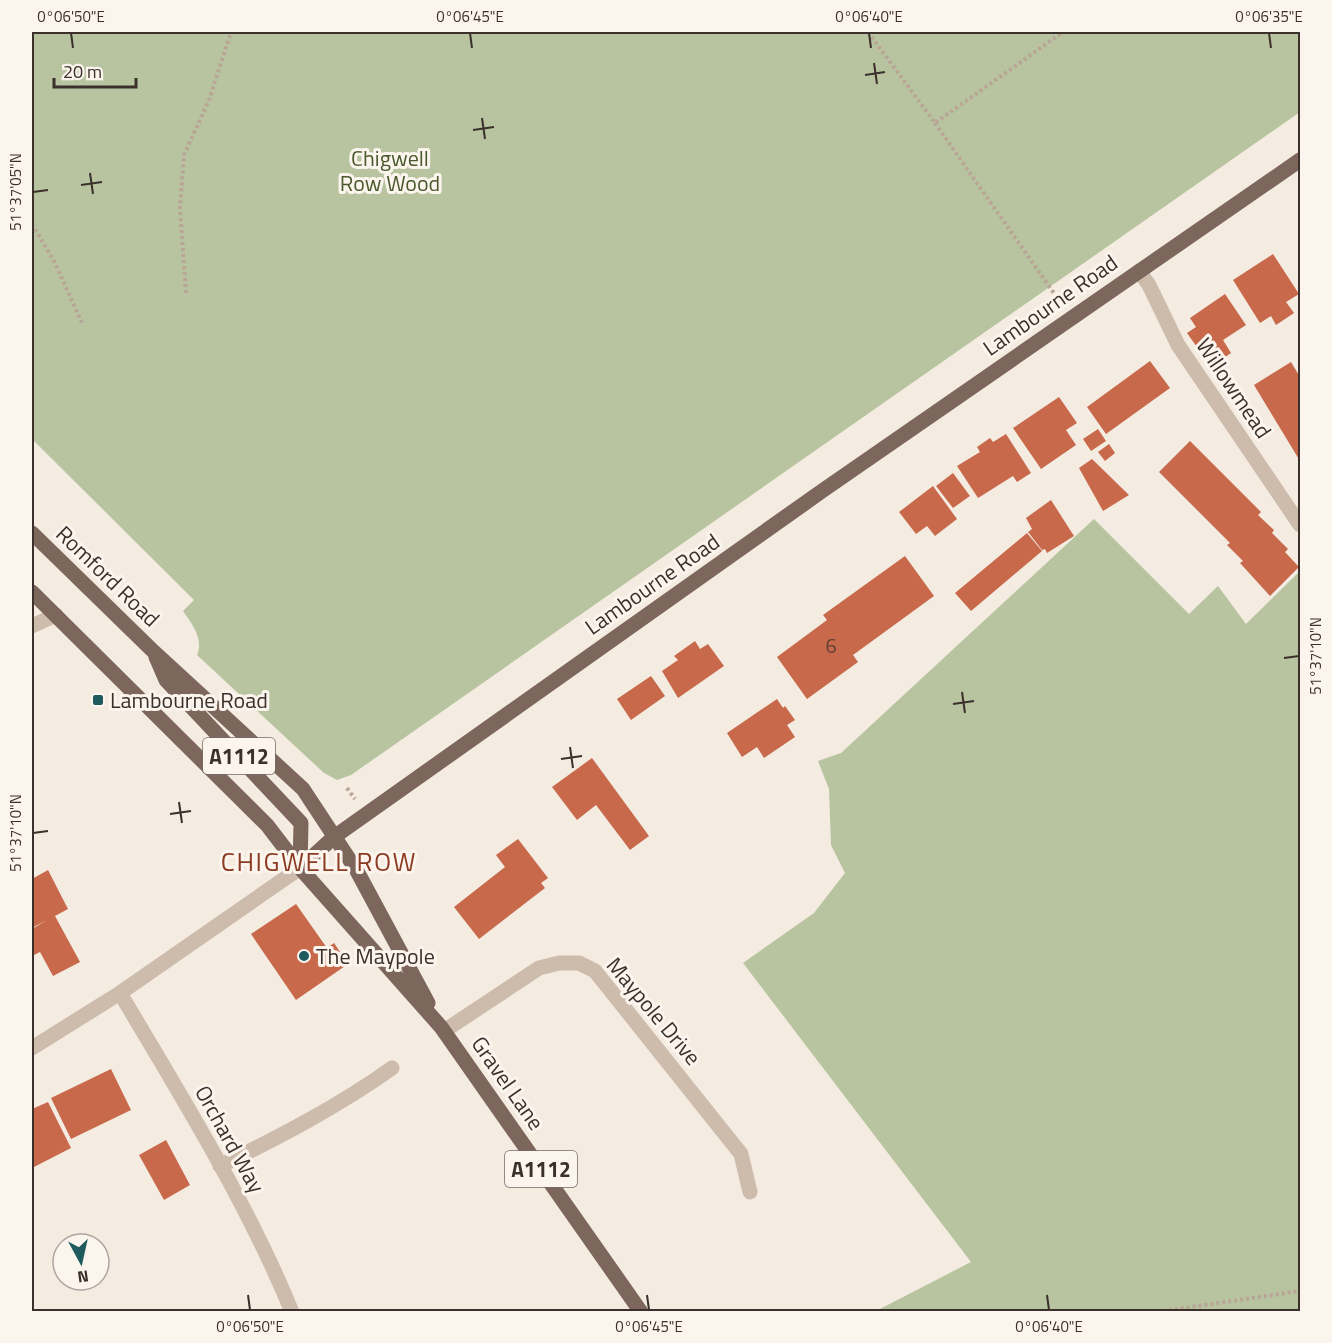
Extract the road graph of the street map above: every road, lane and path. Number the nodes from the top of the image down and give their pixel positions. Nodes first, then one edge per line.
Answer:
1 (231, 32) edge
2 (868, 32) edge
3 (1063, 32) edge
4 (935, 123) junction
5 (1300, 160) edge
6 (32, 224) edge
7 (1139, 271) junction
8 (186, 293) dead end
9 (1060, 302) dead end
10 (82, 323) dead end
11 (1300, 525) edge
12 (32, 533) edge
13 (32, 592) edge
14 (56, 615) junction
15 (32, 626) edge
16 (154, 652) junction
17 (334, 837) junction
18 (300, 868) junction
19 (120, 993) junction
20 (442, 1029) junction
21 (32, 1048) edge
22 (392, 1068) dead end
23 (220, 1166) junction
24 (750, 1192) dead end
25 (1300, 1291) edge
26 (292, 1311) edge
27 (641, 1311) edge
28 (1157, 1311) edge

1 - 8 path
2 - 4 path
3 - 4 path
4 - 9 path
5 - 7 main road, Lambourne Road
6 - 10 path
7 - 11 street, Willowmead
7 - 17 main road, Lambourne Road
12 - 16 main road, Romford Road / A1112
13 - 14 main road, A1112
14 - 15 street
14 - 18 main road, A1112
16 - 17 main road, Romford Road / A1112
16 - 18 main road, Romford Road / A1112
17 - 18 main road, Lambourne Road
17 - 20 main road, Gravel Lane / A1112
18 - 19 street, Lambourne Road
18 - 20 main road, Gravel Lane / A1112
19 - 21 street, Lambourne Road
19 - 23 street, Orchard Way
20 - 24 street, Maypole Drive
20 - 27 main road, Gravel Lane / A1112
22 - 23 street
23 - 26 street, Orchard Way
25 - 28 path

